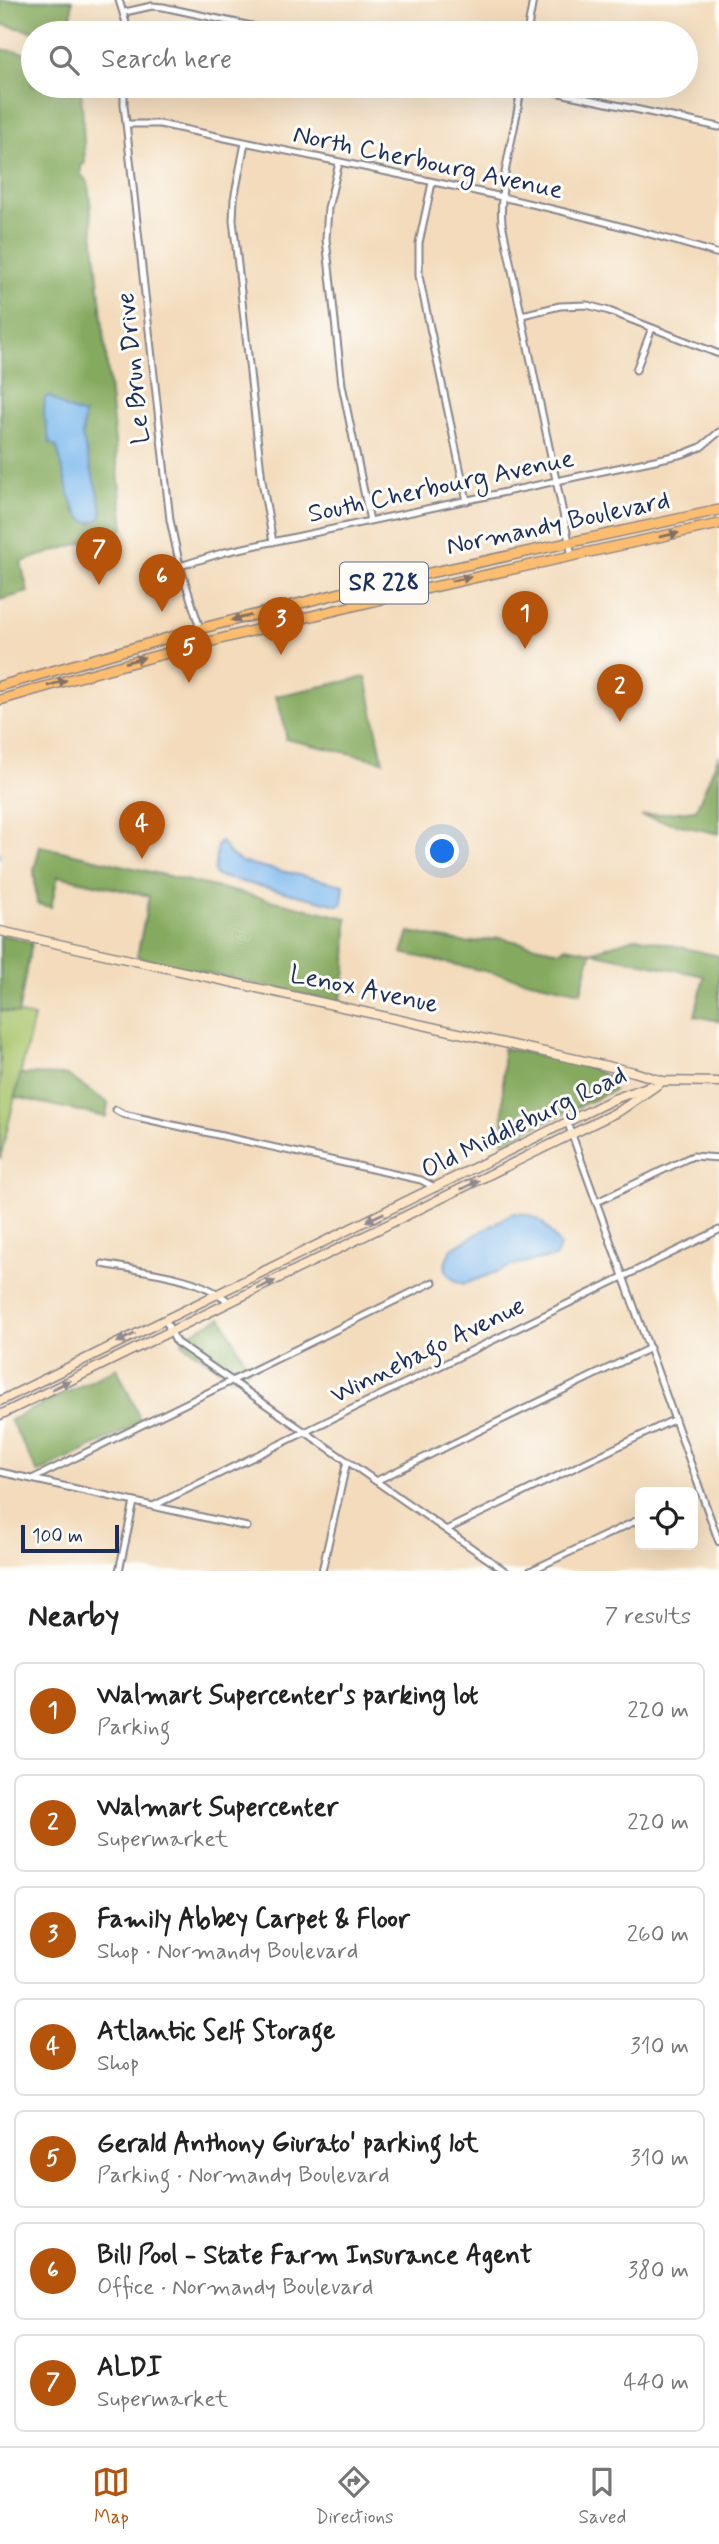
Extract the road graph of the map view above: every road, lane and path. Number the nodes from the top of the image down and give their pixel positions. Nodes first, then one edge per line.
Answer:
1 (119, 0) edge
2 (533, 0) edge
3 (125, 12) junction
4 (127, 21) edge
5 (228, 21) edge
6 (529, 21) edge
7 (125, 98) edge
8 (520, 98) edge
9 (583, 98) edge
10 (126, 124) junction
11 (719, 127) edge
12 (245, 143) junction
13 (339, 163) junction
14 (432, 183) junction
15 (502, 198) junction
16 (719, 254) edge
17 (522, 315) junction
18 (652, 328) junction
19 (719, 354) edge
20 (636, 370) dead end
21 (719, 432) edge
22 (557, 481) junction
23 (467, 501) junction
24 (719, 510) edge
25 (370, 521) junction
26 (719, 524) edge
27 (273, 542) junction
28 (569, 542) junction
29 (572, 555) junction
30 (180, 566) junction
31 (199, 629) junction
32 (204, 641) junction
33 (0, 686) edge
34 (0, 700) edge
35 (0, 931) edge
36 (663, 1081) junction
37 (719, 1082) edge
38 (116, 1110) dead end
39 (567, 1121) junction
40 (572, 1134) junction
41 (719, 1158) edge
42 (436, 1188) junction
43 (448, 1195) junction
44 (597, 1202) junction
45 (719, 1230) edge
46 (342, 1233) junction
47 (348, 1245) junction
48 (103, 1264) dead end
49 (624, 1275) junction
50 (433, 1282) dead end
51 (218, 1293) junction
52 (229, 1302) junction
53 (165, 1319) junction
54 (170, 1331) junction
55 (650, 1348) junction
56 (232, 1382) junction
57 (34, 1384) junction
58 (40, 1395) junction
59 (0, 1401) edge
60 (0, 1415) edge
61 (675, 1419) junction
62 (304, 1432) junction
63 (347, 1461) junction
64 (0, 1472) edge
65 (32, 1479) junction
66 (376, 1481) junction
67 (700, 1490) joint
68 (134, 1502) junction
69 (153, 1506) junction
70 (635, 1521) edge
71 (247, 1527) dead end
72 (446, 1530) junction
73 (719, 1542) edge
74 (119, 1571) edge
75 (322, 1571) edge
76 (505, 1571) edge
77 (530, 1571) edge

1 - 3 street
2 - 6 street
3 - 4 street
3 - 5 street
7 - 10 street, Le Brun Drive
8 - 15 street
9 - 11 street
10 - 12 street, North Cherbourg Avenue
10 - 30 street, Le Brun Drive
12 - 13 street, North Cherbourg Avenue
12 - 27 street
13 - 14 street, North Cherbourg Avenue
13 - 25 street
14 - 15 street, North Cherbourg Avenue
14 - 23 street
15 - 16 street, North Cherbourg Avenue
15 - 17 street
17 - 18 street
17 - 22 street
18 - 19 street
18 - 20 street
21 - 22 street, South Cherbourg Avenue
22 - 23 street, South Cherbourg Avenue
22 - 28 street
23 - 25 street, South Cherbourg Avenue
24 - 28 main road, Normandy Boulevard / SR 228
25 - 27 street, South Cherbourg Avenue
29 -> 26 main road, Normandy Boulevard / SR 228
27 - 30 street, South Cherbourg Avenue
28 - 29 street
28 -> 31 main road, Normandy Boulevard / SR 228
32 -> 29 main road, Normandy Boulevard / SR 228
30 - 31 street, Le Brun Drive
31 - 32 street, Le Brun Drive
31 - 33 main road, Normandy Boulevard / SR 228
34 -> 32 main road, Normandy Boulevard / SR 228
35 - 36 main road, Lenox Avenue
36 - 37 main road, Lenox Avenue
36 - 39 main road, Old Middleburg Road
36 - 40 main road, Old Middleburg Road
38 - 42 street
39 - 40 street
39 - 42 main road, Old Middleburg Road
43 -> 40 main road, Old Middleburg Road
40 - 44 street
41 - 44 street
42 - 43 main road
42 -> 46 main road, Old Middleburg Road
43 - 47 main road, Old Middleburg Road
44 - 49 street
45 - 49 street, Winnebago Avenue
46 - 47 main road
46 - 51 main road, Old Middleburg Road
52 -> 47 main road, Old Middleburg Road
48 - 51 street
49 - 55 street
49 - 62 street, Winnebago Avenue
50 - 56 street
51 - 52 street
51 - 53 main road, Old Middleburg Road
52 - 54 main road, Old Middleburg Road
53 - 54 street
53 -> 57 main road, Old Middleburg Road
54 - 56 street
58 -> 54 main road, Old Middleburg Road
55 - 61 street
55 - 66 street
56 - 62 street
56 - 65 street
57 - 58 main road
57 - 59 main road, Old Middleburg Road
58 - 60 main road, Old Middleburg Road
61 - 67 street
61 - 72 street
62 - 63 street
62 - 69 street, Winnebago Avenue
63 - 66 street
63 - 75 street
64 - 65 street
65 - 68 street
66 - 72 street
67 - 73 street
68 - 69 street
68 - 74 street
69 - 71 street
70 - 77 street
72 - 76 street

